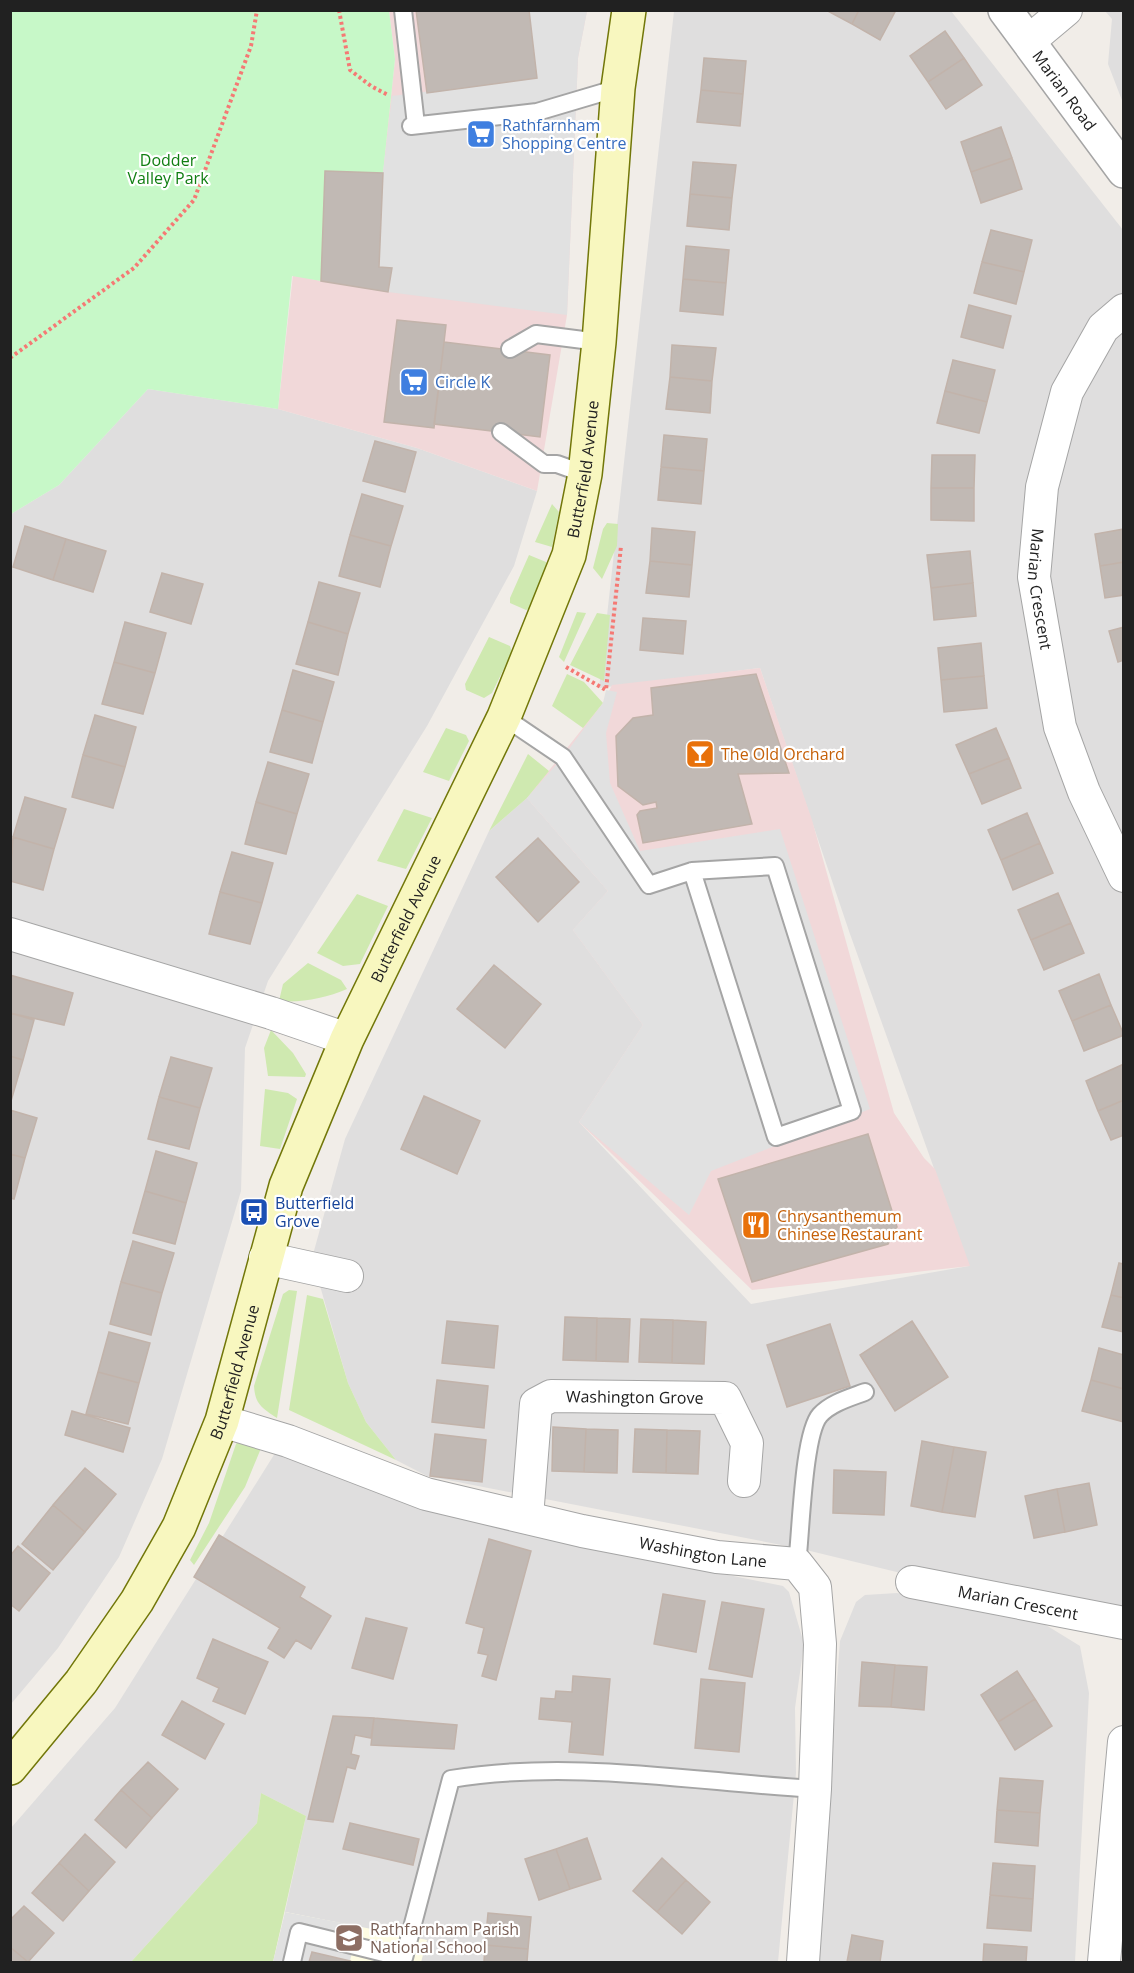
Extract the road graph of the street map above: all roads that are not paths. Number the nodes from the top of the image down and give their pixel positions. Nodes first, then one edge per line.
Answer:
1 (403, 10) edge
2 (629, 10) edge
3 (1005, 10) edge
4 (1066, 10) edge
5 (1029, 41) junction
6 (618, 88) junction
7 (1124, 171) edge
8 (1124, 310) edge
9 (599, 342) junction
10 (510, 350) dead end
11 (501, 432) dead end
12 (585, 474) junction
13 (504, 717) junction
14 (692, 871) junction
15 (1124, 876) edge
16 (10, 934) edge
17 (347, 1039) junction
18 (265, 1258) junction
19 (347, 1276) dead end
20 (865, 1392) dead end
21 (222, 1421) junction
22 (744, 1481) dead end
23 (527, 1517) junction
24 (797, 1564) junction
25 (912, 1582) dead end
26 (1124, 1623) edge
27 (1124, 1742) edge
28 (10, 1768) edge
29 (815, 1789) junction
30 (292, 1962) edge
31 (803, 1962) edge
32 (1104, 1962) edge

1 - 6 lane
2 - 6 main road, Butterfield Avenue
3 - 5 street, Marian Road
4 - 5 street
5 - 7 street, Marian Road
6 - 9 main road, Butterfield Avenue
8 - 15 street, Marian Crescent
9 - 10 lane
9 - 12 main road, Butterfield Avenue
11 - 12 lane
12 - 13 main road, Butterfield Avenue
13 - 14 lane
13 - 17 main road, Butterfield Avenue
14 - 14 lane
16 - 17 street
17 - 18 main road, Butterfield Avenue
18 - 19 street
18 - 21 main road, Butterfield Avenue
20 - 24 lane
21 - 23 street, Washington Lane
21 - 28 main road, Butterfield Avenue
22 - 23 street, Washington Grove
23 - 24 street, Washington Lane
24 - 29 street
25 - 26 street, Marian Crescent
27 - 32 street
29 - 30 lane
29 - 31 street

